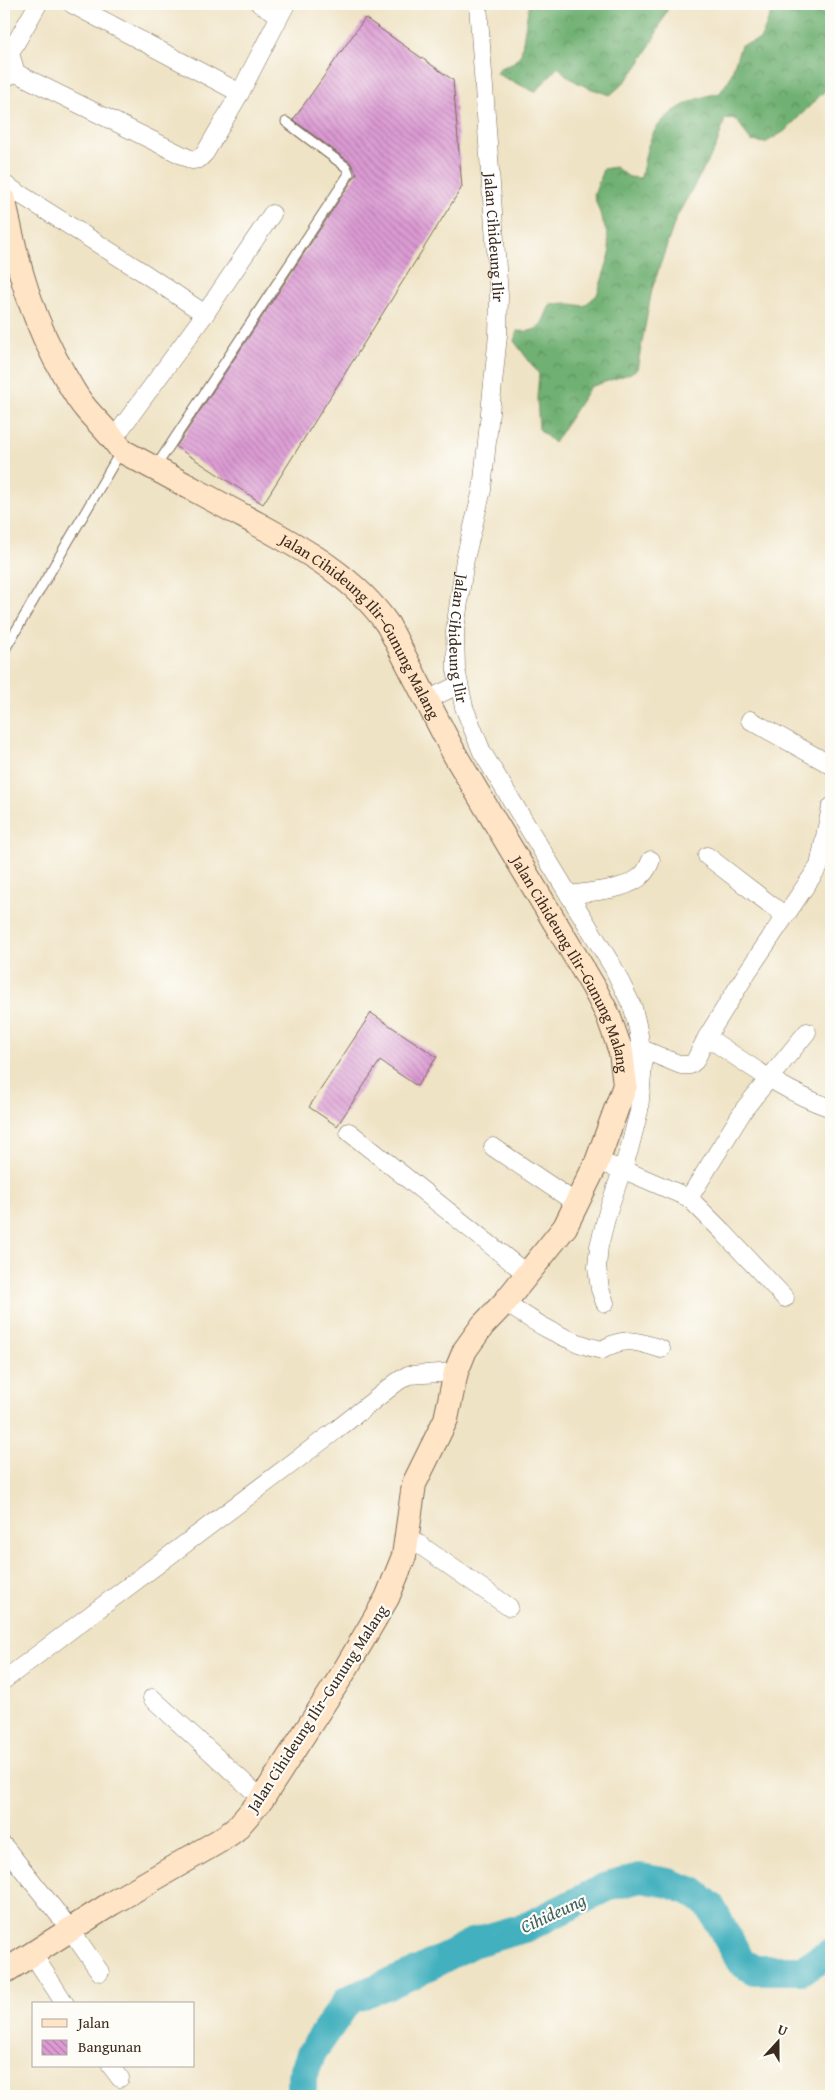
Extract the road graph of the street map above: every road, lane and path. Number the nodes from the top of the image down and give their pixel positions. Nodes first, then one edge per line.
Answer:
1 (38, 4) edge
2 (72, 4) edge
3 (260, 4) edge
4 (478, 4) edge
5 (283, 10) edge
6 (7, 53) edge
7 (10, 76) edge
8 (240, 93) junction
9 (286, 122) dead end
10 (4, 184) edge
11 (4, 201) edge
12 (272, 214) dead end
13 (205, 314) junction
14 (118, 444) junction
15 (155, 468) junction
16 (4, 651) edge
17 (458, 685) junction
18 (427, 700) junction
19 (750, 720) dead end
20 (831, 765) edge
21 (831, 810) edge
22 (707, 856) dead end
23 (651, 860) dead end
24 (568, 895) junction
25 (784, 915) junction
26 (807, 1032) dead end
27 (708, 1037) junction
28 (642, 1049) junction
29 (769, 1078) junction
30 (831, 1108) edge
31 (349, 1132) dead end
32 (493, 1147) dead end
33 (610, 1166) junction
34 (689, 1198) junction
35 (576, 1203) junction
36 (528, 1275) junction
37 (785, 1298) dead end
38 (506, 1302) junction
39 (605, 1303) dead end
40 (661, 1349) dead end
41 (448, 1372) junction
42 (407, 1536) junction
43 (509, 1607) dead end
44 (4, 1680) edge
45 (152, 1698) dead end
46 (262, 1799) junction
47 (4, 1846) edge
48 (70, 1928) junction
49 (32, 1954) junction
50 (5, 1969) edge
51 (100, 1972) dead end
52 (64, 2002) edge

1 - 6 street
2 - 8 street
3 - 5 street
4 - 17 street, Jalan Cihideung Ilir
5 - 8 street
6 - 7 street
7 - 8 street
9 - 15 lane
10 - 13 street
11 - 14 main road, Jalan Cihideung Ilir–Gunung Malang
12 - 13 street
13 - 14 street
14 - 15 main road, Jalan Cihideung Ilir–Gunung Malang
14 - 16 lane
15 - 18 main road, Jalan Cihideung Ilir–Gunung Malang
17 - 18 street
17 - 24 street, Jalan Cihideung Ilir
18 - 33 main road, Jalan Cihideung Ilir–Gunung Malang
19 - 20 street
21 - 25 street
22 - 25 street
23 - 24 street
24 - 28 street, Jalan Cihideung Ilir
25 - 27 street
26 - 29 street
27 - 28 street
27 - 29 street
28 - 33 street, Jalan Cihideung Ilir
29 - 30 street
29 - 34 street
31 - 36 street
32 - 35 street
33 - 34 street
33 - 35 main road, Jalan Cihideung Ilir–Gunung Malang
33 - 39 street, Jalan Cihideung Ilir
34 - 37 street
35 - 36 main road, Jalan Cihideung Ilir–Gunung Malang
36 - 38 main road, Jalan Cihideung Ilir–Gunung Malang
38 - 40 street
38 - 41 main road, Jalan Cihideung Ilir–Gunung Malang
41 - 42 main road, Jalan Cihideung Ilir–Gunung Malang
41 - 44 street
42 - 43 street
42 - 46 main road, Jalan Cihideung Ilir–Gunung Malang
45 - 46 street
46 - 48 main road, Jalan Cihideung Ilir–Gunung Malang
47 - 48 street
48 - 49 main road, Jalan Cihideung Ilir–Gunung Malang
48 - 51 street
49 - 50 main road, Jalan Cihideung Ilir–Gunung Malang
49 - 52 street

